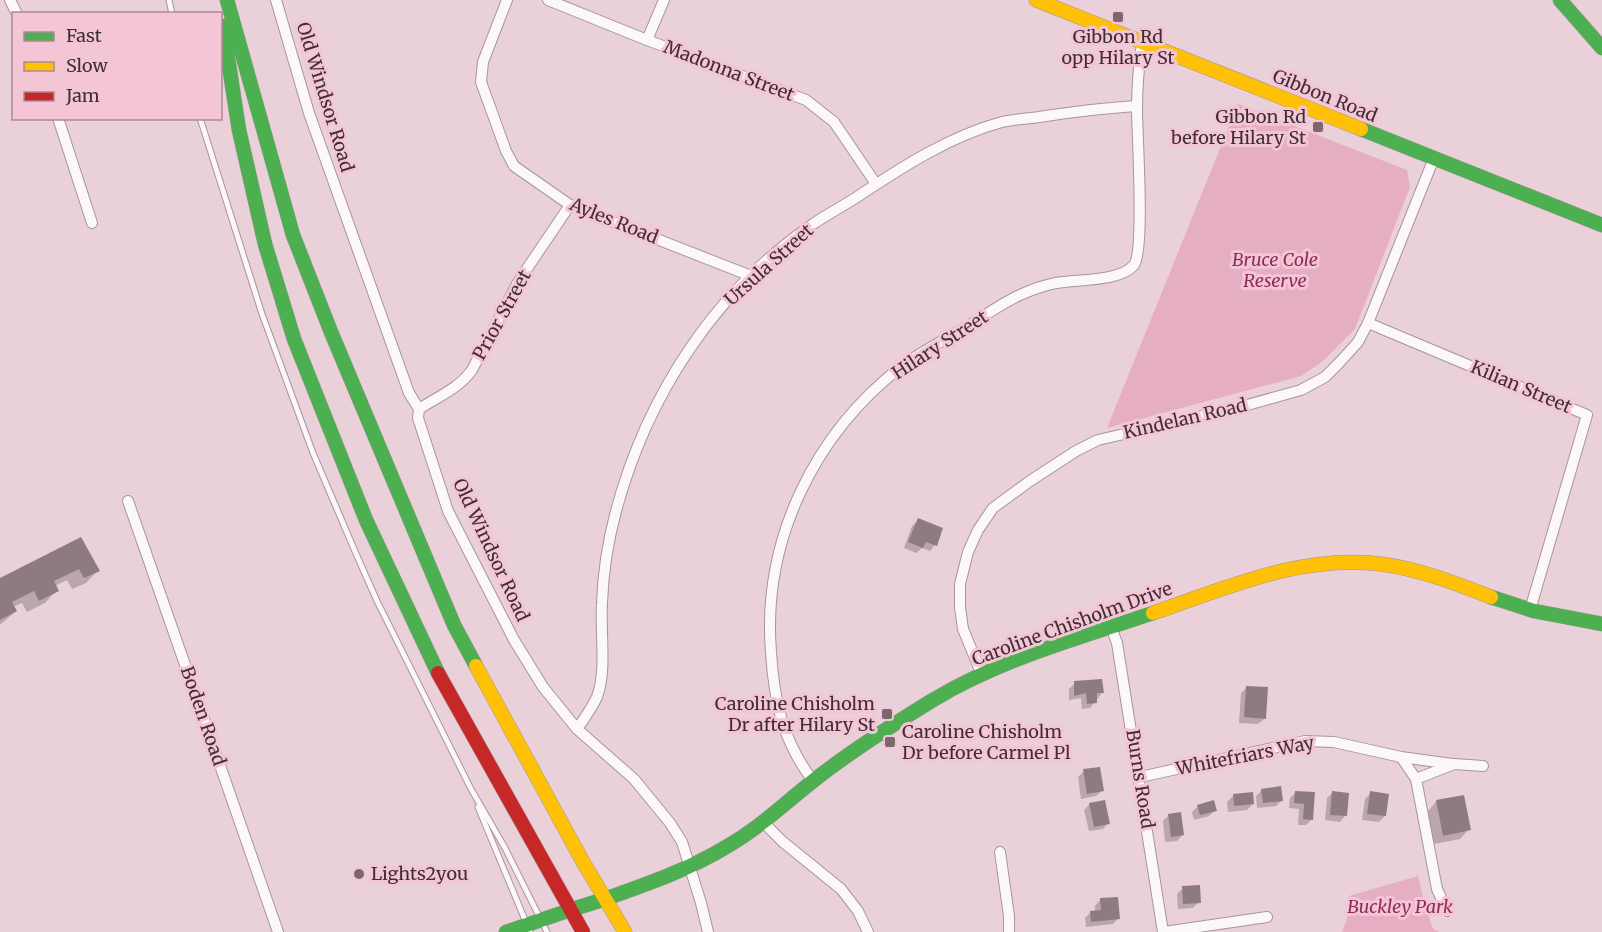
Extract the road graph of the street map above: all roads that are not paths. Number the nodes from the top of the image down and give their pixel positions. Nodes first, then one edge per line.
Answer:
1 (227, 0) edge
2 (276, 0) edge
3 (507, 0) edge
4 (548, 0) edge
5 (664, 0) edge
6 (1036, 0) edge
7 (1560, 0) edge
8 (222, 20) edge
9 (648, 40) junction
10 (1142, 43) junction
11 (1602, 48) edge
12 (1137, 106) junction
13 (59, 120) edge
14 (201, 120) edge
15 (1434, 158) junction
16 (876, 184) junction
17 (570, 205) junction
18 (92, 223) dead end
19 (1602, 225) edge
20 (751, 276) junction
21 (1368, 323) junction
22 (419, 409) junction
23 (128, 501) dead end
24 (1530, 610) junction
25 (1602, 624) edge
26 (1111, 627) junction
27 (982, 675) junction
28 (577, 729) junction
29 (1401, 757) junction
30 (1454, 764) junction
31 (1483, 766) dead end
32 (1140, 777) junction
33 (1416, 779) junction
34 (813, 781) junction
35 (471, 789) junction
36 (764, 823) junction
37 (1000, 852) dead end
38 (689, 868) junction
39 (605, 899) junction
40 (570, 910) junction
41 (1447, 911) dead end
42 (1268, 917) dead end
43 (544, 926) edge
44 (528, 928) edge
45 (278, 932) edge
46 (506, 932) edge
47 (583, 932) edge
48 (625, 932) edge
49 (708, 932) edge
50 (868, 932) edge
51 (1009, 932) edge
52 (1164, 932) edge

1 - 39 main road
2 - 22 street, Old Windsor Road
3 - 17 street, Ayles Road
4 - 9 street, Madonna Street
5 - 9 street
6 - 10 main road, Gibbon Road
7 - 11 main road
8 - 40 main road
9 - 16 street, Madonna Street
10 - 12 street, Hilary Street
10 - 15 main road, Gibbon Road
12 - 16 street, Ursula Street
12 - 34 street, Hilary Street
13 - 18 street
14 - 35 lane
15 - 19 main road, Gibbon Road
15 - 21 street, Kindelan Road
16 - 20 street, Ursula Street
17 - 20 street, Ayles Road
17 - 22 street, Prior Street
20 - 28 street, Ursula Street
21 - 24 street, Kilian Street
21 - 27 street, Kindelan Road
22 - 28 street, Old Windsor Road
23 - 45 street, Boden Road
24 - 25 main road, Caroline Chisholm Drive
24 - 26 main road, Caroline Chisholm Drive
26 - 27 main road, Caroline Chisholm Drive
26 - 32 street, Burns Road
27 - 34 main road, Caroline Chisholm Drive
28 - 38 street, Old Windsor Road
29 - 30 street, Whitefriars Way
29 - 32 street, Whitefriars Way
29 - 33 street
30 - 31 street, Whitefriars Way
30 - 33 street
32 - 52 street, Burns Road
33 - 41 street
34 - 36 main road, Caroline Chisholm Drive
35 - 43 lane
35 - 44 lane
36 - 38 main road, Caroline Chisholm Drive
36 - 50 street
37 - 51 street
38 - 39 main road, Caroline Chisholm Drive
38 - 49 street, Old Windsor Road
39 - 40 main road, Caroline Chisholm Drive
39 - 48 main road
40 - 43 main road, Caroline Chisholm Drive
40 - 47 main road
42 - 52 street
43 - 44 main road, Caroline Chisholm Drive
44 - 46 main road, Caroline Chisholm Drive

